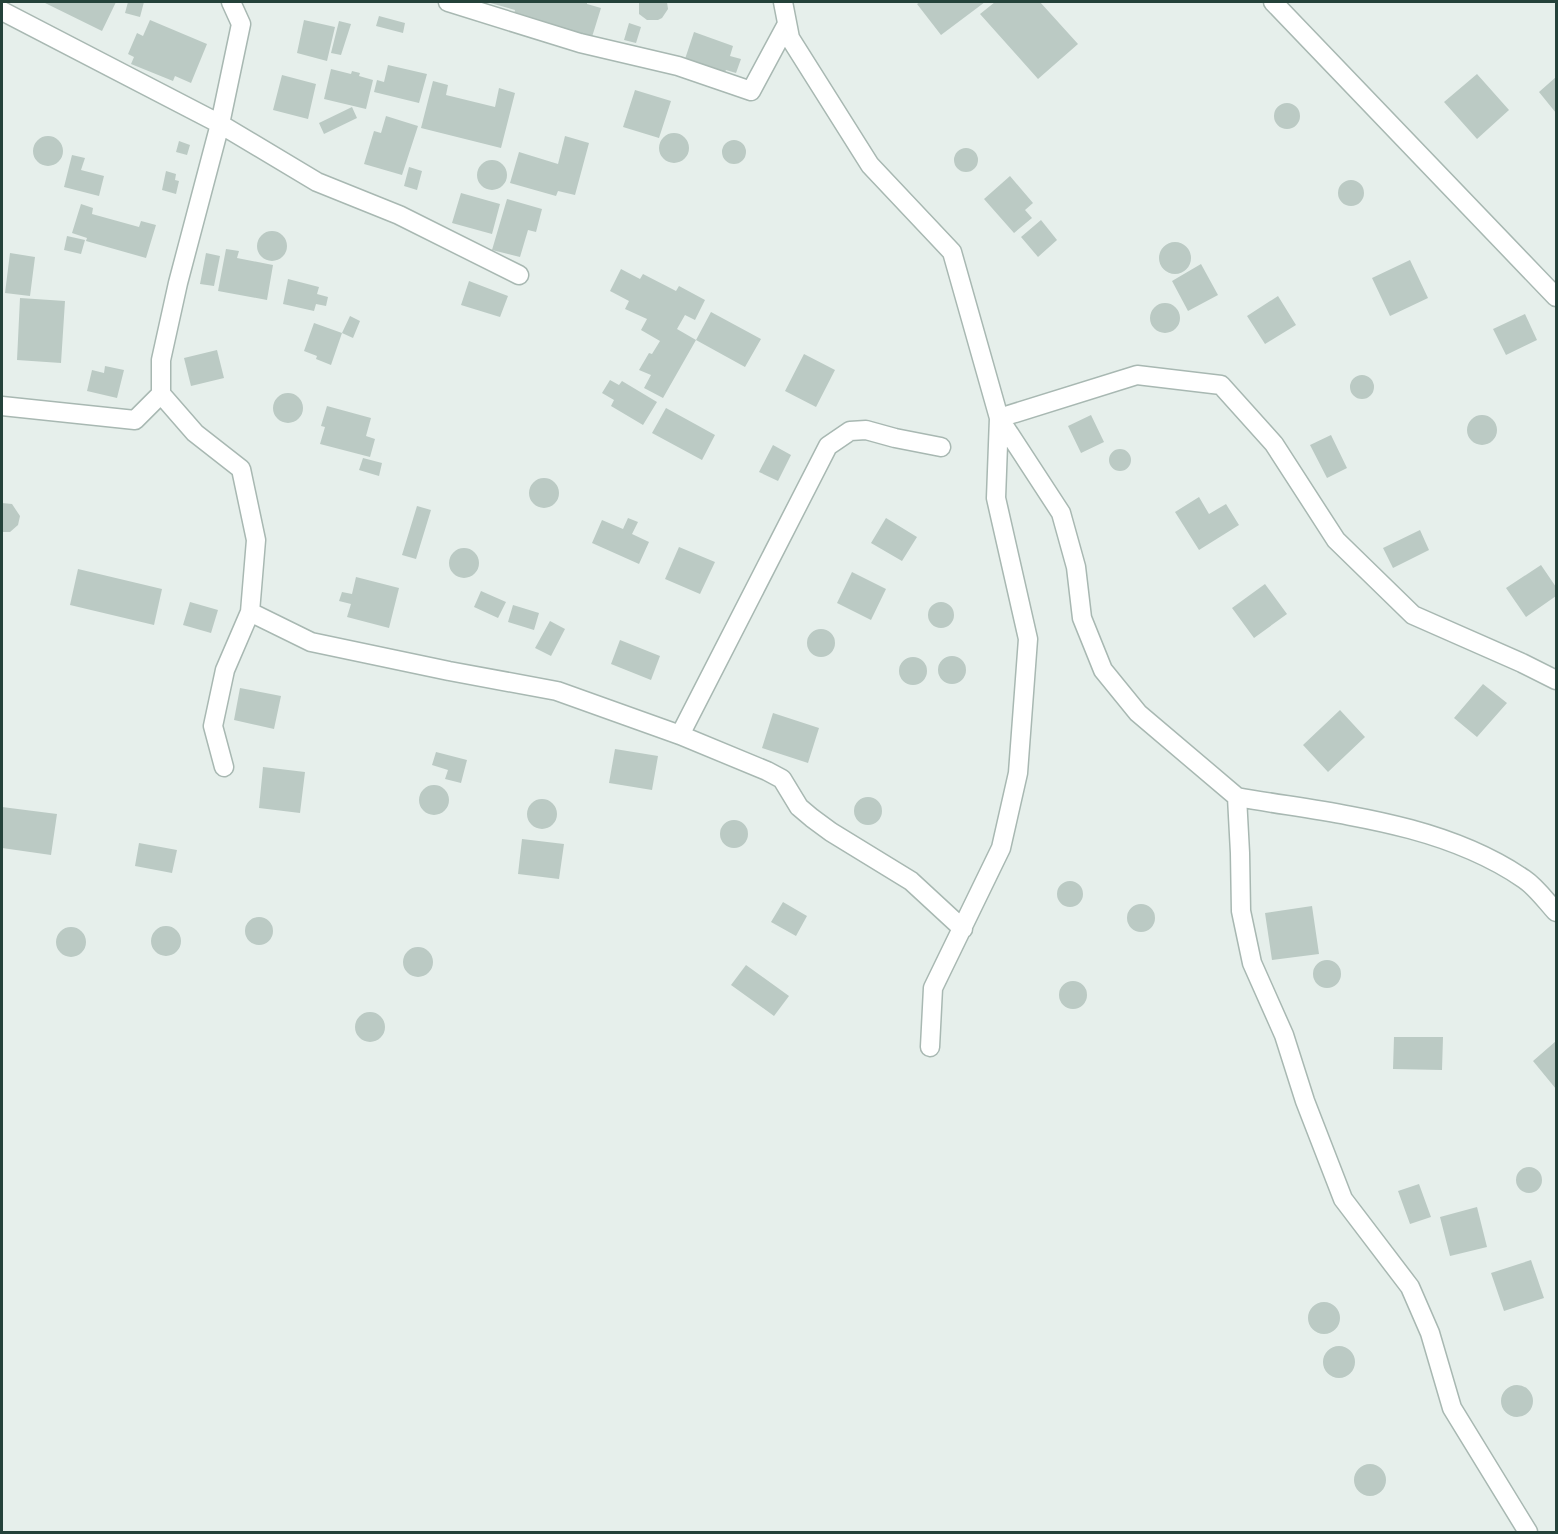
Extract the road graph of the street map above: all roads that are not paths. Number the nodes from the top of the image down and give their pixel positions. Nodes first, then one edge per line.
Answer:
1 (231, 2) edge
2 (448, 2) edge
3 (783, 2) edge
4 (1272, 2) edge
5 (2, 11) edge
6 (787, 24) junction
7 (220, 124) junction
8 (519, 275) dead end
9 (1557, 297) edge
10 (161, 394) junction
11 (2, 406) edge
12 (999, 418) junction
13 (941, 447) dead end
14 (250, 612) junction
15 (1557, 680) edge
16 (680, 735) junction
17 (224, 766) dead end
18 (1237, 797) junction
19 (1557, 912) edge
20 (963, 929) junction
21 (930, 1047) dead end
22 (1528, 1533) edge

1 - 7 street
2 - 6 street
3 - 6 street
4 - 9 street
5 - 7 street
6 - 12 street
7 - 8 street
7 - 10 street
10 - 11 street
10 - 14 street
12 - 15 street
12 - 18 street
12 - 20 street
13 - 16 street
14 - 16 street
14 - 17 street
16 - 20 street
18 - 19 street
18 - 22 street
20 - 21 street

